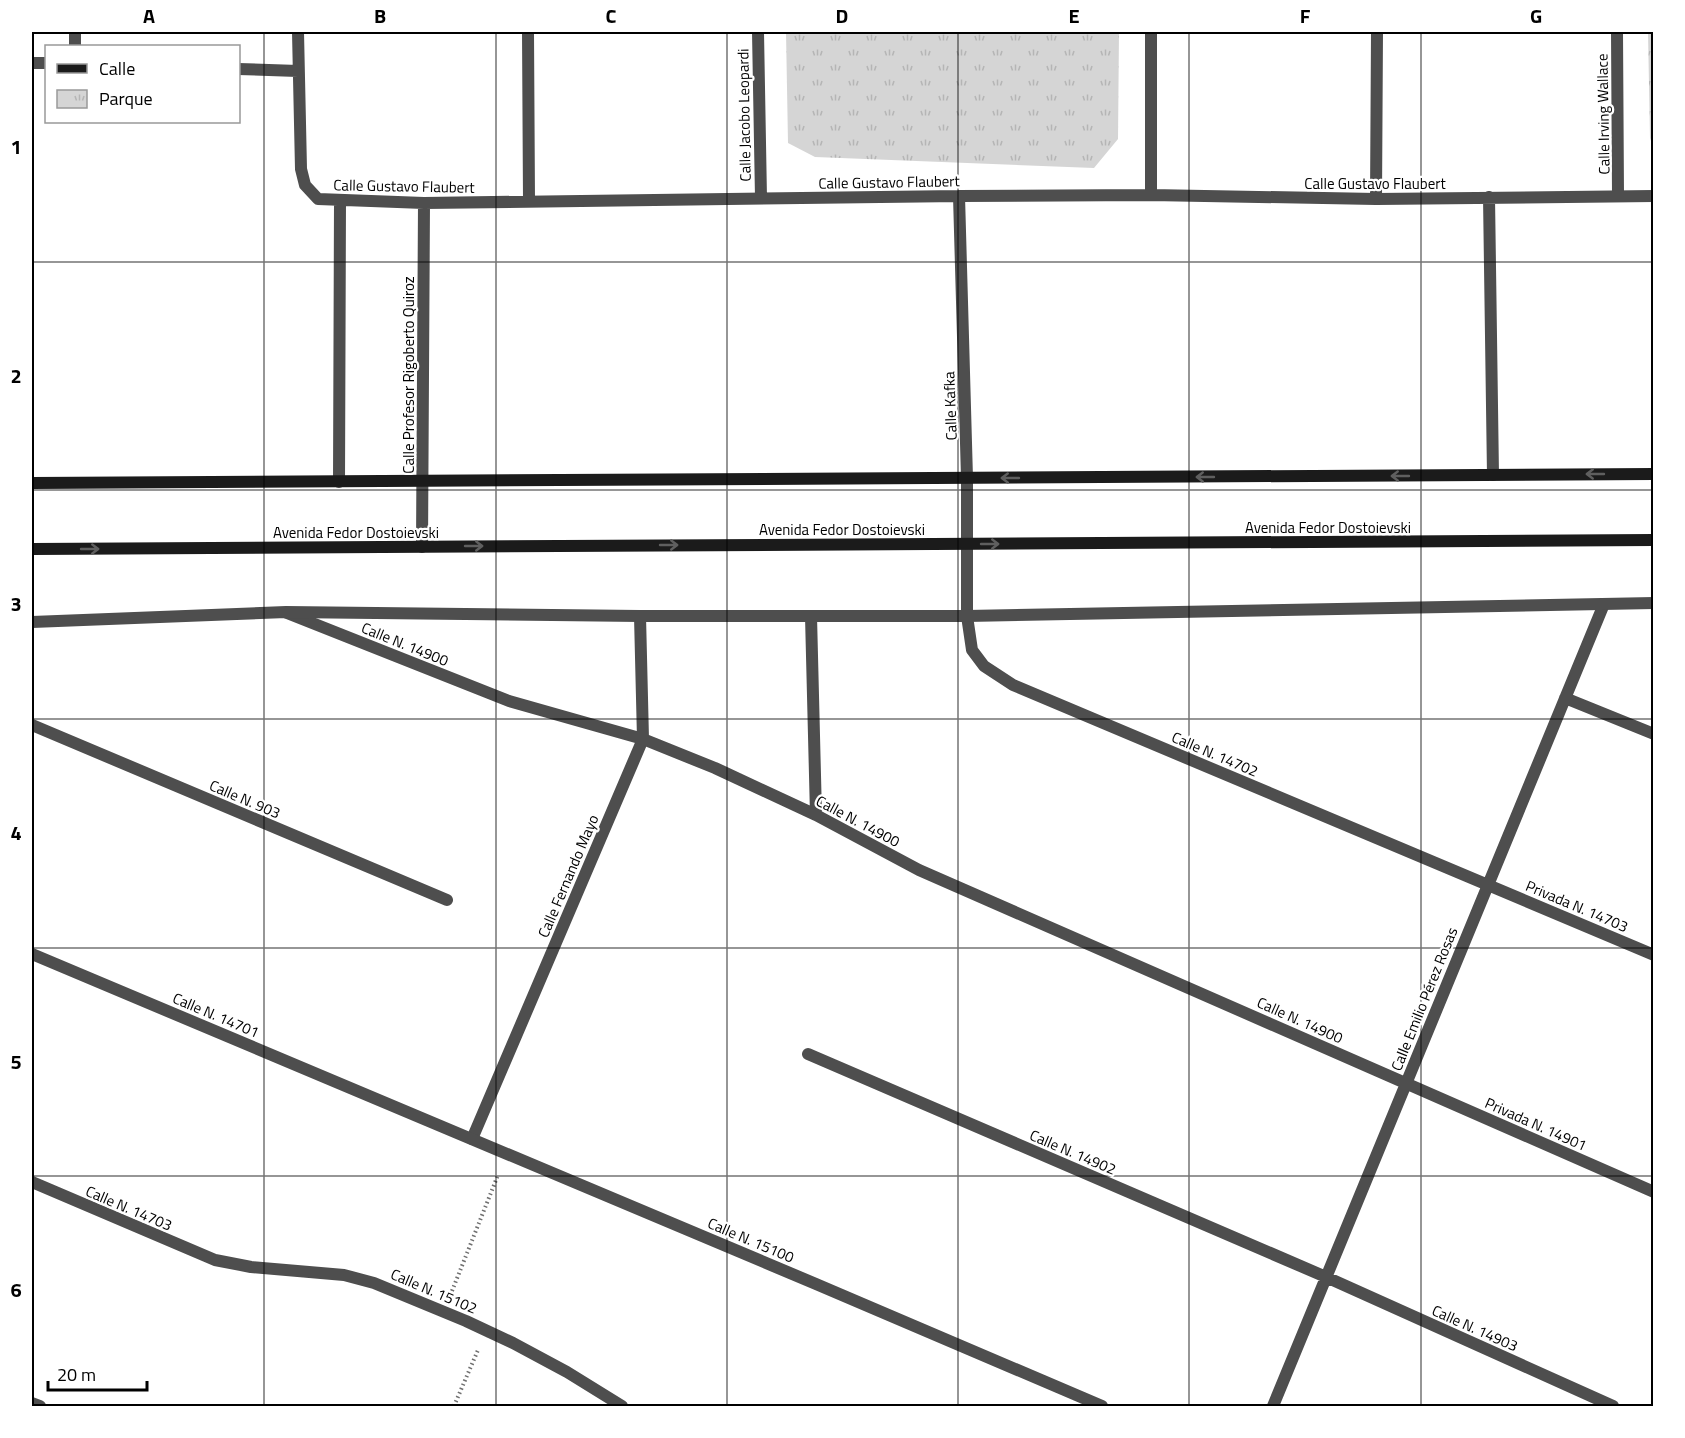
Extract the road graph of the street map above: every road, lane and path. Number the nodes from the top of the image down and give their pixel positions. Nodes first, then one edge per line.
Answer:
1 (298, 32) edge
2 (528, 32) edge
3 (758, 32) edge
4 (1151, 32) edge
5 (1377, 32) edge
6 (1617, 32) edge
7 (240, 69) edge
8 (297, 71) junction
9 (1151, 195) junction
10 (1618, 195) junction
11 (959, 196) junction
12 (1653, 196) edge
13 (1489, 197) junction
14 (761, 198) junction
15 (1376, 199) junction
16 (340, 201) junction
17 (529, 201) junction
18 (424, 203) junction
19 (1653, 474) edge
20 (1493, 475) junction
21 (967, 478) junction
22 (422, 481) junction
23 (339, 482) junction
24 (32, 483) edge
25 (1653, 540) edge
26 (968, 544) junction
27 (422, 547) junction
28 (32, 549) edge
29 (1604, 603) junction
30 (1653, 603) edge
31 (286, 612) junction
32 (640, 616) junction
33 (811, 616) junction
34 (967, 616) junction
35 (32, 622) edge
36 (1565, 698) junction
37 (32, 726) edge
38 (1653, 734) edge
39 (644, 739) junction
40 (816, 815) junction
41 (1488, 885) junction
42 (447, 900) dead end
43 (32, 954) edge
44 (1653, 955) edge
45 (808, 1054) dead end
46 (1406, 1083) junction
47 (389, 1104) joint
48 (472, 1139) junction
49 (507, 1154) junction
50 (32, 1182) edge
51 (1653, 1192) edge
52 (215, 1260) joint
53 (1326, 1277) junction
54 (444, 1311) junction
55 (487, 1330) junction
56 (32, 1403) edge
57 (40, 1407) edge
58 (454, 1407) edge
59 (622, 1407) edge
60 (1102, 1407) edge
61 (1273, 1407) edge
62 (1613, 1407) edge

1 - 8 street
2 - 17 street
3 - 14 street, Calle Jacobo Leopardi
4 - 9 street
5 - 15 street
6 - 10 street, Calle Irving Wallace
7 - 8 street
8 - 16 street, Calle Gustavo Flaubert
9 - 11 street, Calle Gustavo Flaubert
9 - 15 street, Calle Gustavo Flaubert
10 - 12 street, Calle Gustavo Flaubert
10 - 13 street, Calle Gustavo Flaubert
11 - 14 street, Calle Gustavo Flaubert
11 - 21 street, Calle Kafka
13 - 15 street, Calle Gustavo Flaubert
13 - 20 street
14 - 17 street, Calle Gustavo Flaubert
16 - 18 street, Calle Gustavo Flaubert
16 - 23 street
17 - 18 street, Calle Gustavo Flaubert
18 - 22 street, Calle Profesor Rigoberto Quiroz
19 -> 20 main road
20 -> 21 main road
21 - 22 main road
21 - 26 street, Calle Kafka
22 - 23 main road
22 - 27 street, Calle Profesor Rigoberto Quiroz
23 - 24 main road
26 -> 25 main road, Avenida Fedor Dostoievski
27 -> 26 main road, Avenida Fedor Dostoievski
26 - 34 street, Calle Kafka
28 -> 27 main road, Avenida Fedor Dostoievski
29 - 30 street
29 - 34 street
29 - 36 street, Calle Emilio Pérez Rosas
31 - 32 street
31 - 35 street
31 - 39 street, Calle N. 14900
32 - 33 street
32 - 39 street, Calle Fernando Mayo
33 - 34 street
33 - 40 street
34 - 41 street, Calle N. 14702
36 - 38 street
36 - 41 street, Calle Emilio Pérez Rosas
37 - 42 street, Calle N. 903
39 - 40 street, Calle N. 14900
39 - 48 street, Calle Fernando Mayo
40 - 46 street, Calle N. 14900
41 - 44 street, Privada N. 14703
41 - 46 street, Calle Emilio Pérez Rosas
43 - 47 street, Calle N. 14701
45 - 53 street, Calle N. 14902
46 - 51 street, Privada N. 14901
46 - 53 street, Calle Emilio Pérez Rosas
47 - 48 street, Calle N. 15100
48 - 49 street, Calle N. 15100
49 - 54 path
49 - 60 street, Calle N. 15100
50 - 52 street, Calle N. 14703
52 - 54 street, Calle N. 15102
53 - 61 street, Calle Emilio Pérez Rosas
53 - 62 street, Calle N. 14903
54 - 55 street, Calle N. 15102
55 - 58 path
55 - 59 street, Calle N. 15102
56 - 57 street

